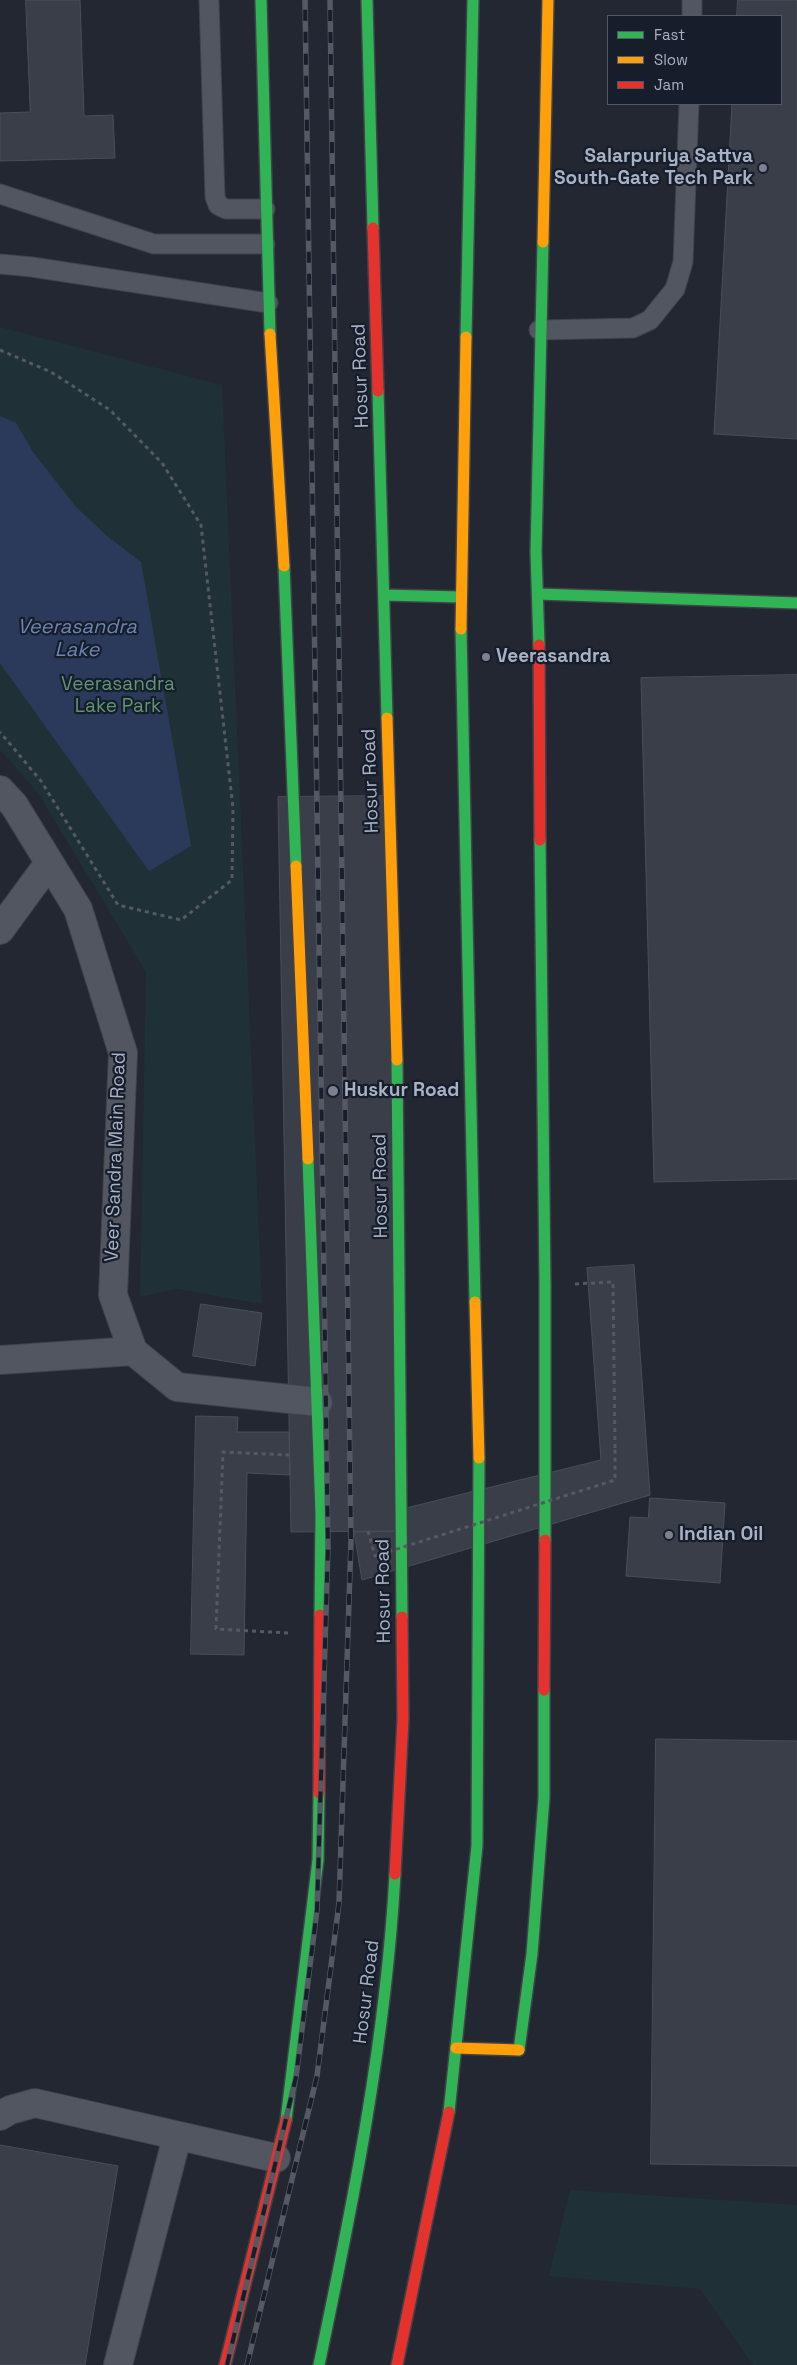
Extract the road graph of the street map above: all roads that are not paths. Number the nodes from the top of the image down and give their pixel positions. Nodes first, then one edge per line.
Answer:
1 (209, 0) edge
2 (261, 0) edge
3 (367, 0) edge
4 (473, 0) edge
5 (548, 0) edge
6 (692, 0) edge
7 (692, 15) edge
8 (689, 105) edge
9 (0, 194) edge
10 (265, 209) junction
11 (265, 244) junction
12 (0, 264) edge
13 (268, 303) junction
14 (539, 330) junction
15 (538, 594) junction
16 (384, 595) junction
17 (460, 597) junction
18 (797, 603) edge
19 (0, 790) edge
20 (50, 863) junction
21 (0, 930) edge
22 (133, 1351) junction
23 (0, 1360) edge
24 (318, 1402) junction
25 (456, 2048) junction
26 (0, 2116) edge
27 (177, 2137) junction
28 (276, 2158) junction
29 (118, 2365) edge
30 (224, 2365) edge
31 (319, 2365) edge
32 (397, 2365) edge

1 - 10 lane
2 - 10 main road
3 - 16 main road, Hosur Road
4 - 17 main road
5 - 14 main road
6 - 7 lane
8 - 14 lane
9 - 11 lane
10 - 11 main road
11 - 13 main road
12 - 13 lane
13 - 24 main road
14 - 15 main road
15 - 18 main road
15 - 25 main road
16 - 17 main road
16 - 31 main road, Hosur Road
17 - 25 main road
19 - 20 street, Veer Sandra Main Road
20 - 21 street
20 - 22 street, Veer Sandra Main Road
22 - 23 street
22 - 24 street
24 - 28 main road
25 - 32 main road
26 - 27 street
27 - 28 street
27 - 29 street
28 - 30 main road

